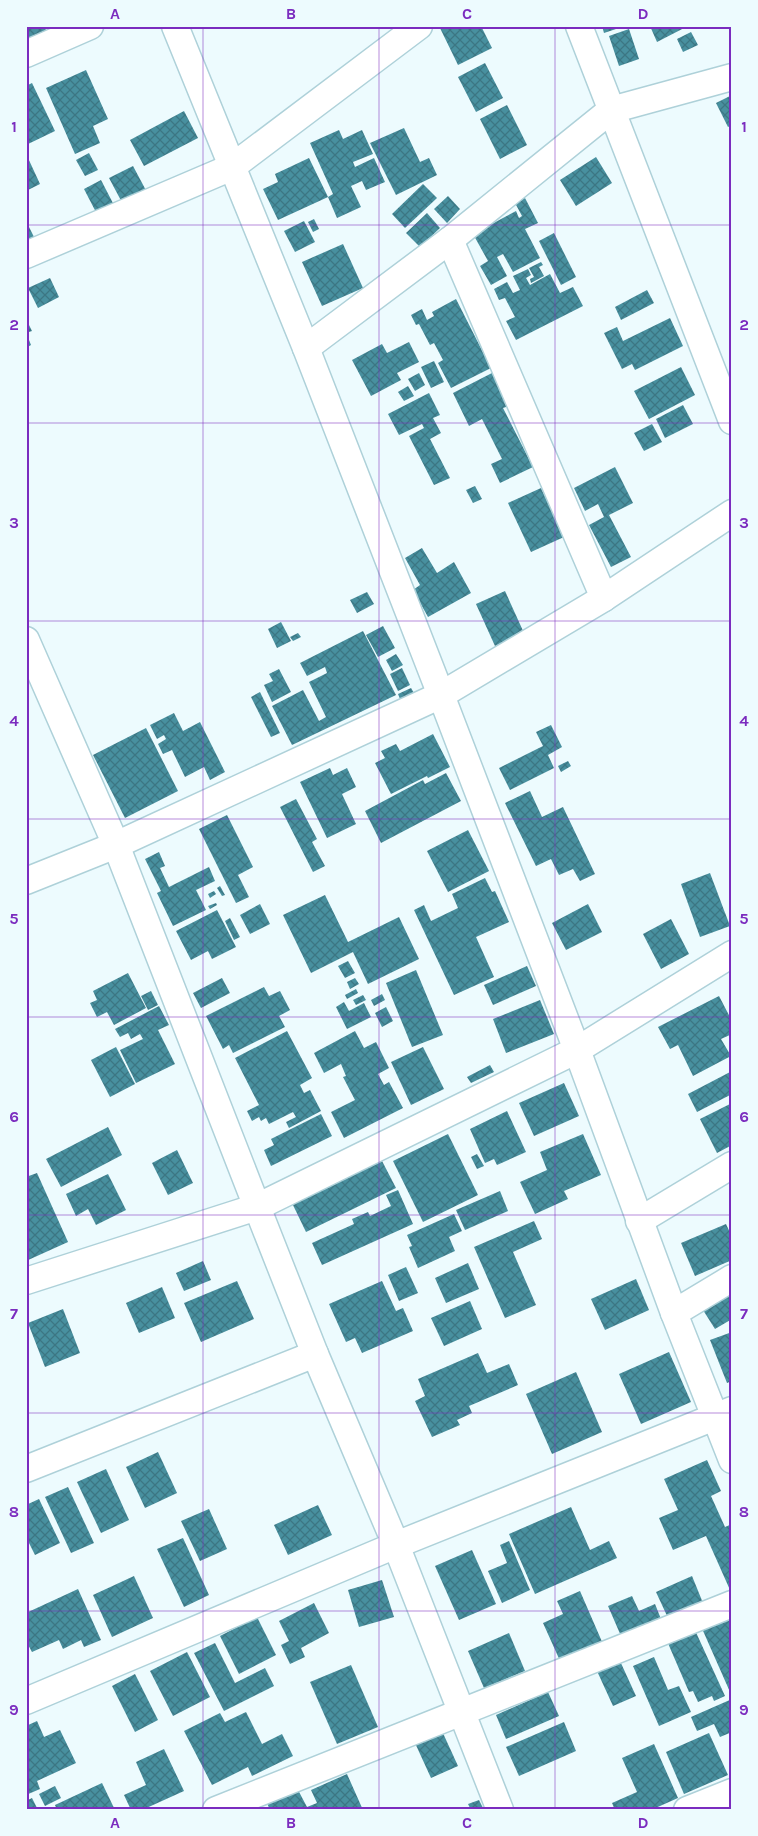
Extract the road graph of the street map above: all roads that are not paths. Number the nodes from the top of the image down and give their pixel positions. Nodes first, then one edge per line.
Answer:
1 (90, 26) edge
2 (175, 26) edge
3 (419, 26) edge
4 (579, 26) edge
5 (26, 54) edge
6 (732, 77) edge
7 (611, 110) junction
8 (232, 167) junction
9 (450, 240) junction
10 (26, 255) edge
11 (306, 348) junction
12 (732, 421) edge
13 (732, 514) edge
14 (604, 598) junction
15 (26, 640) edge
16 (441, 695) junction
17 (116, 845) junction
18 (26, 881) edge
19 (732, 954) edge
20 (577, 1050) junction
21 (732, 1165) edge
22 (257, 1207) junction
23 (639, 1221) junction
24 (732, 1278) edge
25 (26, 1281) edge
26 (674, 1313) junction
27 (315, 1354) junction
28 (723, 1413) edge
29 (732, 1460) edge
30 (26, 1469) edge
31 (396, 1545) junction
32 (732, 1604) edge
33 (26, 1701) edge
34 (461, 1710) junction
35 (732, 1792) edge
36 (216, 1810) edge
37 (500, 1810) edge
38 (687, 1810) edge

1 - 5 street
2 - 8 street
3 - 8 street
4 - 7 street
6 - 7 street
7 - 9 street
7 - 12 street
8 - 10 street
8 - 11 street
9 - 11 street
9 - 14 street
11 - 16 street
13 - 14 street
14 - 16 street
15 - 17 street
16 - 17 street
16 - 20 street
17 - 18 street
17 - 22 street
19 - 20 street
20 - 22 street
20 - 23 street
21 - 23 street
22 - 25 street
22 - 27 street
23 - 26 street
24 - 26 street
26 - 28 street
27 - 30 street
27 - 31 street
28 - 29 street
28 - 31 street
31 - 33 street
31 - 34 street
32 - 34 street
34 - 36 street
34 - 37 street
35 - 38 street

